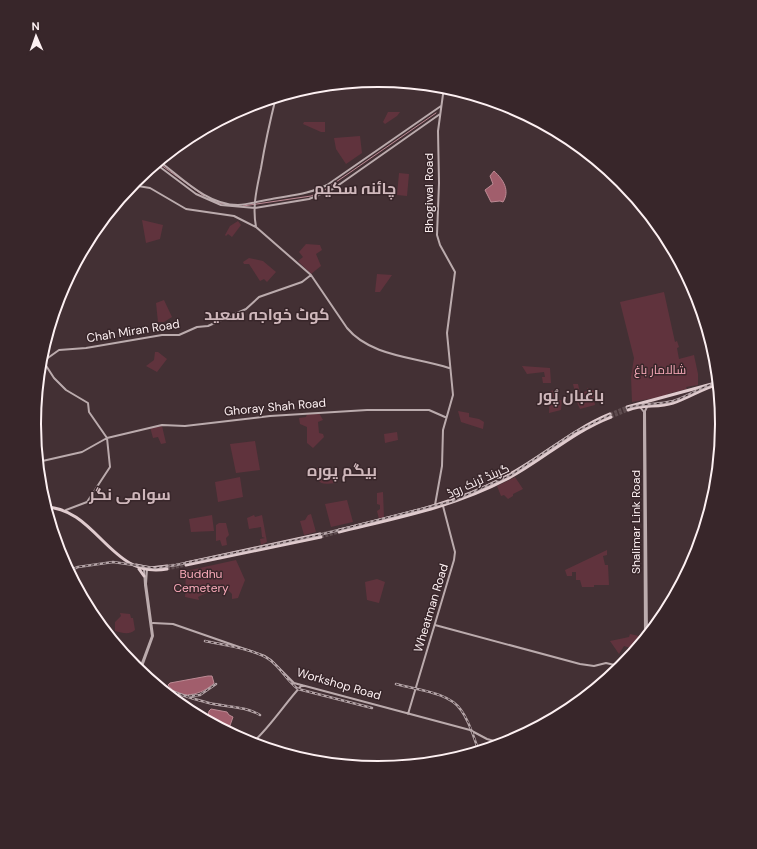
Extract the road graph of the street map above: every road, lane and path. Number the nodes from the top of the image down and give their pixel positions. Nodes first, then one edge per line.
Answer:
1 (443, 93) edge
2 (274, 104) edge
3 (441, 106) junction
4 (440, 114) junction
5 (398, 140) junction
6 (164, 165) edge
7 (160, 167) edge
8 (140, 186) edge
9 (254, 204) junction
10 (256, 226) junction
11 (311, 275) junction
12 (47, 358) edge
13 (46, 367) edge
14 (450, 368) junction
15 (713, 385) edge
16 (713, 385) edge
17 (682, 393) junction
18 (674, 395) junction
19 (684, 399) junction
20 (678, 402) junction
21 (639, 406) junction
22 (647, 406) junction
23 (609, 416) tunnel mouth
24 (445, 417) junction
25 (603, 418) junction
26 (107, 438) junction
27 (645, 440) junction
28 (43, 461) edge
29 (443, 506) junction
30 (52, 507) edge
31 (435, 507) junction
32 (66, 510) junction
33 (339, 531) tunnel mouth
34 (321, 535) tunnel mouth
35 (118, 554) junction
36 (186, 564) tunnel mouth
37 (139, 568) junction
38 (146, 569) junction
39 (152, 571) junction
40 (145, 576) junction
41 (153, 623) dead end
42 (435, 625) junction
43 (646, 630) edge
44 (142, 665) edge
45 (615, 665) edge
46 (302, 685) junction
47 (408, 714) junction
48 (256, 739) edge
49 (495, 741) edge

1 - 3 main road, Bhogiwal Road
2 - 9 main road
3 - 4 main road, Bhogiwal Road
3 - 5 main road
4 - 5 main road
4 - 14 main road, Bhogiwal Road
5 - 9 main road
5 - 9 main road
6 - 9 main road
7 - 9 main road
8 - 10 main road
9 - 10 main road
10 - 11 main road
11 - 12 main road, Chah Miran Road
11 - 14 main road
13 - 26 main road
14 - 24 main road, Bhogiwal Road
15 - 17 main road
16 - 19 main road
17 - 18 main road
17 - 19 main road
18 - 20 main road
18 - 21 main road
19 - 20 main road
20 - 22 main road
21 - 22 main road
21 - 27 main road, Shalimar Link Road
22 - 27 main road, Shalimar Link Road
23 - 25 main road, گرینڈ ٹرنک روڈ
24 - 26 main road, Ghoray Shah Road
24 - 31 main road, Bhogiwal Road
25 - 29 main road, گرینڈ ٹرنک روڈ
25 - 31 main road, گرینڈ ٹرنک روڈ
26 - 28 main road, Ghoray Shah Road
26 - 32 main road
27 - 43 main road, Shalimar Link Road
29 - 31 main road, گرینڈ ٹرنک روڈ
29 - 42 main road, Wheatman Road
30 - 32 main road
31 - 33 main road, گرینڈ ٹرنک روڈ
32 - 35 main road
34 - 36 main road
35 - 37 main road
35 - 38 main road
37 - 38 main road
37 - 40 main road
38 - 39 main road
38 - 39 main road
38 - 40 main road
39 - 40 main road
40 - 44 main road
41 - 46 main road, Workshop Road
42 - 45 main road
42 - 47 main road, Wheatman Road
46 - 47 main road, Workshop Road
46 - 48 main road
47 - 49 main road, Workshop Road

